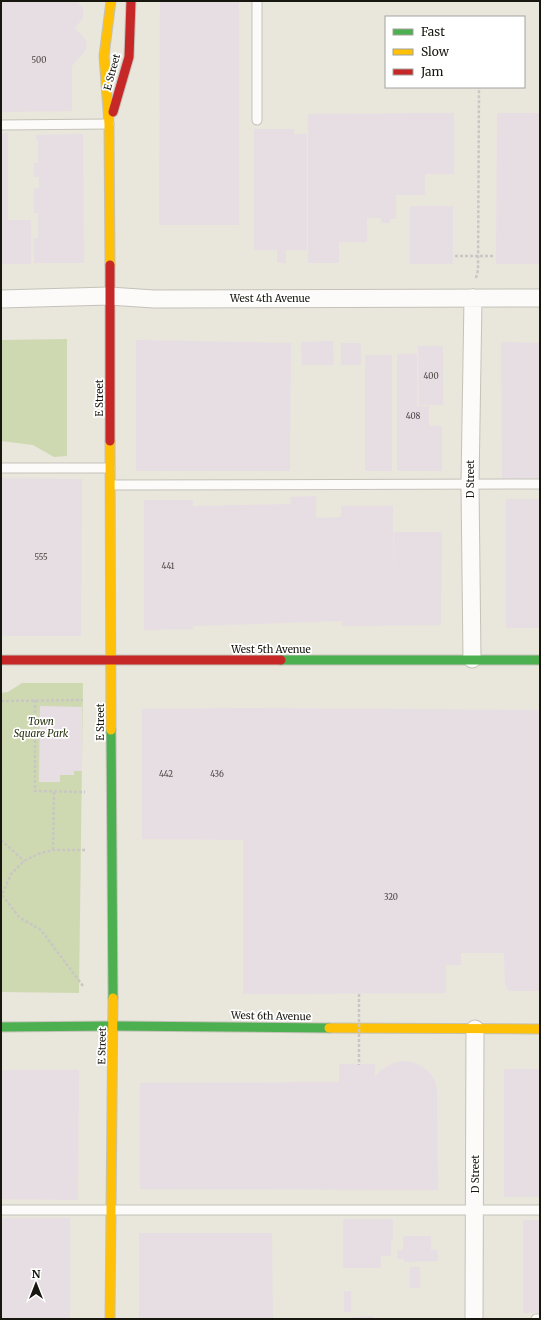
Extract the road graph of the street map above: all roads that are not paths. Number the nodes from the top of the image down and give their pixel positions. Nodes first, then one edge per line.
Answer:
1 (111, 1) edge
2 (131, 1) edge
3 (257, 1) edge
4 (256, 120) dead end
5 (109, 124) junction
6 (1, 125) edge
7 (109, 296) junction
8 (473, 298) junction
9 (540, 298) edge
10 (1, 299) edge
11 (1, 468) edge
12 (110, 468) junction
13 (470, 484) junction
14 (540, 484) edge
15 (111, 485) junction
16 (472, 659) junction
17 (1, 660) edge
18 (111, 660) junction
19 (540, 660) edge
20 (1, 1026) edge
21 (113, 1026) junction
22 (475, 1029) junction
23 (540, 1029) edge
24 (1, 1210) edge
25 (111, 1210) junction
26 (474, 1210) junction
27 (540, 1210) edge
28 (110, 1319) edge
29 (474, 1319) edge
30 (536, 1319) edge
31 (540, 1319) edge

1 - 5 street, E Street
2 - 5 street, E Street
3 - 4 lane
5 - 6 lane
5 - 7 street, E Street
7 - 8 street, West 4th Avenue
7 - 10 street, West 4th Avenue
7 - 12 street, E Street
8 - 9 street, West 4th Avenue
8 - 13 street, D Street
11 - 12 lane
12 - 15 street, E Street
13 - 14 lane
13 - 15 lane
13 - 16 street, D Street
15 - 18 street, E Street
16 - 18 street, West 5th Avenue
16 - 19 street, West 5th Avenue
17 - 18 street, West 5th Avenue
18 - 21 street, E Street
20 - 21 street, West 6th Avenue
21 - 22 street, West 6th Avenue
21 - 25 street, E Street
22 - 23 street, West 6th Avenue
22 - 26 street, D Street
24 - 25 lane
25 - 26 lane
25 - 28 street, E Street
26 - 27 lane
26 - 29 street, D Street
30 - 31 lane

